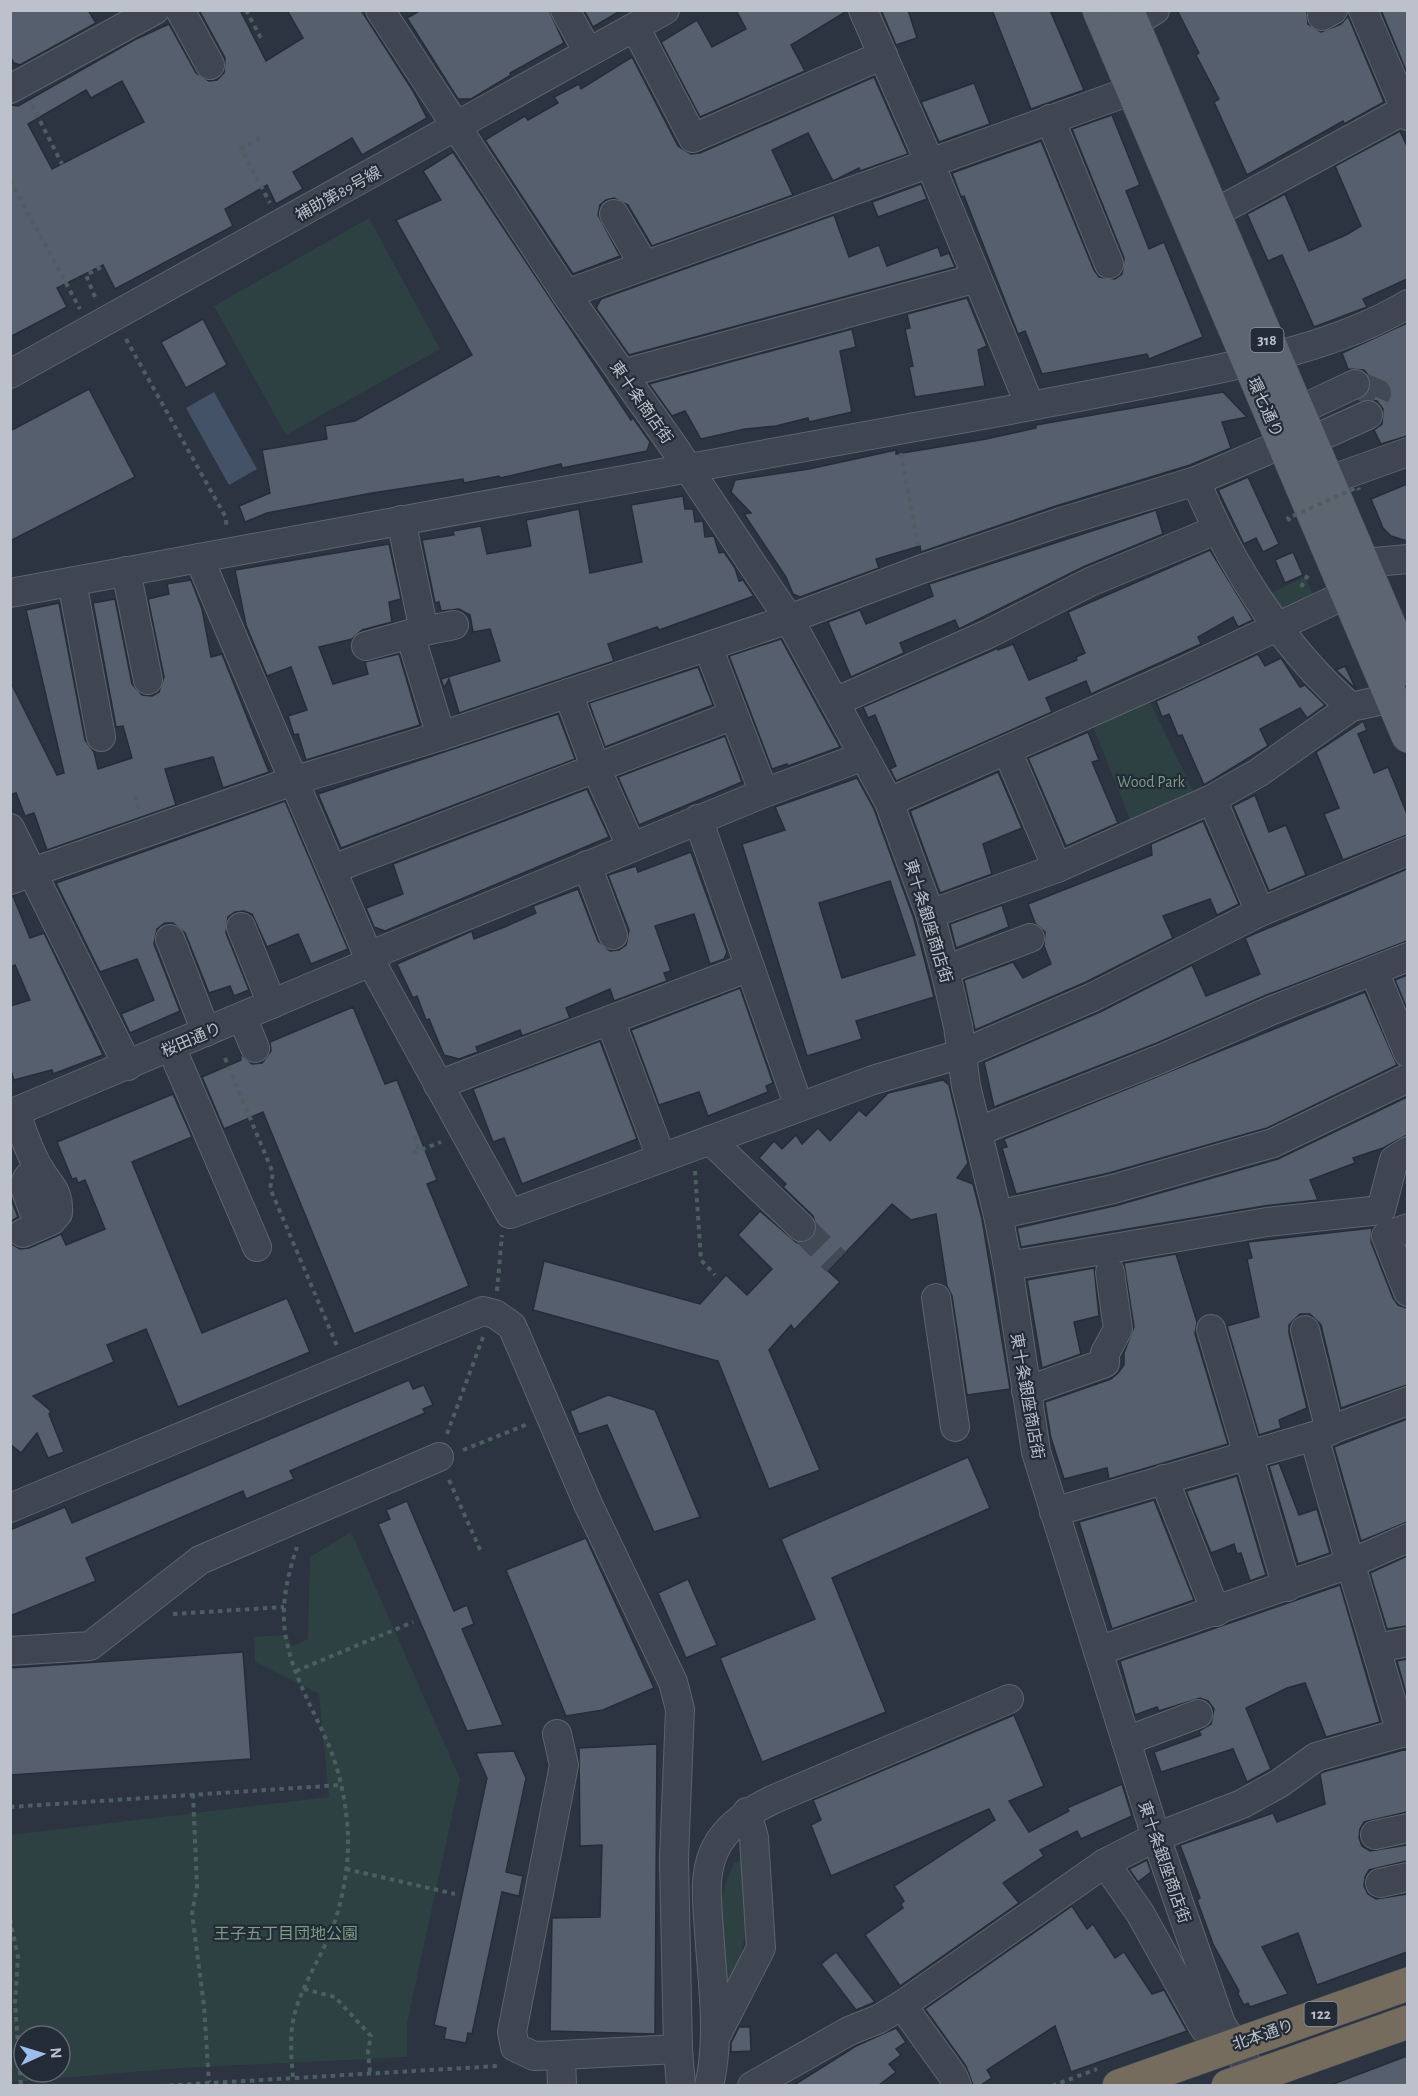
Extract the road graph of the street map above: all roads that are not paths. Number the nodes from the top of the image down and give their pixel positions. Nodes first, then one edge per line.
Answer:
1 (155, 10) edge
2 (180, 10) edge
3 (566, 10) edge
4 (665, 10) edge
5 (863, 10) edge
6 (1099, 10) edge
7 (1363, 10) edge
8 (390, 14) edge
9 (1139, 15) edge
10 (635, 27) junction
11 (588, 52) junction
12 (883, 55) junction
13 (210, 65) dead end
14 (13, 86) edge
15 (1133, 90) junction
16 (1407, 111) edge
17 (1050, 119) junction
18 (457, 127) junction
19 (929, 161) junction
20 (1215, 213) junction
21 (614, 214) dead end
22 (1108, 264) dead end
23 (644, 265) junction
24 (977, 278) junction
25 (566, 294) junction
26 (1407, 303) edge
27 (1260, 358) junction
28 (10, 374) edge
29 (622, 374) junction
30 (1355, 384) dead end
31 (1030, 406) junction
32 (1298, 411) junction
33 (1368, 415) dead end
34 (1296, 443) junction
35 (1407, 452) edge
36 (687, 467) junction
37 (1327, 481) junction
38 (1196, 482) junction
39 (401, 520) junction
40 (1216, 530) junction
41 (200, 558) junction
42 (1407, 559) edge
43 (1363, 563) junction
44 (126, 571) junction
45 (72, 582) junction
46 (10, 593) edge
47 (1347, 594) junction
48 (789, 620) junction
49 (454, 625) dead end
50 (1276, 626) junction
51 (417, 633) junction
52 (366, 646) dead end
53 (708, 647) junction
54 (1407, 669) edge
55 (148, 680) dead end
56 (568, 693) junction
57 (1392, 698) junction
58 (836, 702) junction
59 (1351, 707) junction
60 (734, 715) junction
61 (101, 736) dead end
62 (441, 736) junction
63 (1407, 736) edge
64 (1007, 750) junction
65 (864, 756) junction
66 (595, 766) junction
67 (296, 780) junction
68 (764, 793) junction
69 (1212, 799) junction
70 (889, 802) junction
71 (698, 819) junction
72 (10, 828) edge
73 (631, 846) junction
74 (1407, 851) edge
75 (586, 865) junction
76 (1057, 868) junction
77 (333, 869) junction
78 (21, 876) edge
79 (1260, 912) junction
80 (930, 914) junction
81 (241, 927) dead end
82 (613, 935) dead end
83 (1030, 938) dead end
84 (170, 939) dead end
85 (1407, 957) edge
86 (371, 962) junction
87 (750, 967) junction
88 (945, 970) junction
89 (1374, 971) junction
90 (272, 1004) junction
91 (242, 1017) junction
92 (610, 1020) junction
93 (206, 1032) junction
94 (171, 1047) junction
95 (255, 1048) dead end
96 (1407, 1053) edge
97 (961, 1054) junction
98 (128, 1066) junction
99 (1407, 1077) edge
100 (438, 1085) junction
101 (799, 1107) junction
102 (13, 1113) edge
103 (979, 1131) junction
104 (702, 1143) junction
105 (1407, 1151) edge
106 (661, 1157) junction
107 (998, 1215) junction
108 (801, 1227) tunnel mouth
109 (1407, 1228) edge
110 (31, 1229) dead end
111 (257, 1247) dead end
112 (1008, 1266) junction
113 (1110, 1272) dead end
114 (1407, 1292) edge
115 (936, 1298) dead end
116 (1211, 1329) dead end
117 (1305, 1330) dead end
118 (1026, 1391) junction
119 (1407, 1401) edge
120 (955, 1427) dead end
121 (1322, 1434) junction
122 (1246, 1455) junction
123 (439, 1457) road end
124 (1164, 1479) junction
125 (10, 1508) edge
126 (1054, 1512) junction
127 (1407, 1538) edge
128 (1349, 1564) junction
129 (1287, 1587) junction
130 (1216, 1612) junction
131 (1407, 1642) edge
132 (1378, 1648) junction
133 (1098, 1651) junction
134 (10, 1652) edge
135 (1009, 1700) dead end
136 (1198, 1714) dead end
137 (1404, 1732) edge
138 (557, 1734) dead end
139 (1126, 1741) junction
140 (747, 1812) junction
141 (1407, 1828) edge
142 (1375, 1835) dead end
143 (1156, 1837) junction
144 (1105, 1863) junction
145 (1407, 1984) edge
146 (902, 2005) junction
147 (1407, 2022) edge
148 (1204, 2028) dead end
149 (714, 2038) junction
150 (1235, 2043) junction
151 (678, 2049) junction
152 (561, 2055) junction
153 (1248, 2082) edge
154 (562, 2085) edge
155 (681, 2085) edge
156 (709, 2085) edge
157 (753, 2085) edge
158 (957, 2085) edge
159 (1119, 2085) edge

1 - 14 street
2 - 13 street
3 - 11 street
4 - 10 street, 補助第89号線
5 - 12 street
6 - 15 main road, 環七通り / 318
7 - 16 street
8 - 18 street, 東十条商店街
9 - 20 main road, 環七通り / 318
10 - 11 street, 補助第89号線
10 - 12 street
11 - 18 street, 補助第89号線
12 - 19 street
15 - 17 street
15 - 27 main road, 環七通り / 318
16 - 20 street
17 - 19 street
17 - 22 street
18 - 25 street, 東十条商店街
18 - 28 street, 補助第89号線
19 - 23 street
19 - 24 street
20 - 27 main road, 環七通り / 318
21 - 23 street
23 - 25 street
24 - 29 street
24 - 31 street
25 - 29 street, 東十条商店街
26 - 27 street
27 - 31 street
27 - 32 main road, 環七通り / 318
27 - 34 main road, 環七通り / 318
29 - 36 street, 東十条商店街
30 - 32 street
31 - 36 street
32 - 34 main road, 環七通り / 318
33 - 34 street
34 - 37 main road, 環七通り / 318
34 - 38 street
34 - 47 main road, 環七通り / 318
35 - 37 street
36 - 39 street
36 - 48 street, 東十条商店街
37 - 43 main road, 環七通り / 318
38 - 40 street
38 - 48 street
39 - 41 street
39 - 51 street
40 - 50 street
40 - 58 street
41 - 44 street
41 - 67 street
42 - 43 street
43 - 54 main road, 環七通り / 318
44 - 45 street
44 - 55 street
45 - 46 street
45 - 61 street
47 - 50 street
47 - 57 main road, 環七通り / 318
48 - 53 street
48 - 58 street, 東十条商店街
49 - 51 street
50 - 59 street
50 - 64 street
51 - 52 street
51 - 62 street
53 - 56 street
53 - 60 street
56 - 62 street
56 - 66 street
57 - 59 street
57 - 63 main road, 環七通り / 318
58 - 65 street, 東十条商店街
59 - 69 street
60 - 66 street
60 - 68 street
62 - 67 street
64 - 70 street
64 - 76 street
65 - 68 street, 桜田通り
65 - 70 street, 東十条商店街
66 - 73 street
66 - 77 street
67 - 77 street
67 - 78 street
68 - 71 street, 桜田通り
69 - 76 street
69 - 79 street
70 - 80 street, 東十条銀座商店街
71 - 73 street, 桜田通り
71 - 87 street
72 - 78 street
73 - 75 street, 桜田通り
74 - 79 street
75 - 82 street
75 - 86 street, 桜田通り
76 - 80 street
77 - 86 street
78 - 98 street
79 - 97 street
80 - 88 street, 東十条銀座商店街
81 - 90 street
83 - 88 street
84 - 93 street
85 - 89 street
86 - 90 street, 桜田通り
86 - 100 street
87 - 92 street
87 - 101 street
88 - 97 street, 東十条銀座商店街
89 - 96 street
89 - 103 street
90 - 91 street, 桜田通り
91 - 93 street, 桜田通り
91 - 95 street
92 - 100 street
92 - 106 street
93 - 94 street, 桜田通り
94 - 98 street, 桜田通り
94 - 111 street
97 - 101 street
97 - 103 street, 東十条銀座商店街
98 - 102 street, 桜田通り
99 - 107 street
100 - 106 street
101 - 104 street
102 - 110 street
103 - 107 street, 東十条銀座商店街
104 - 106 street
104 - 108 street
105 - 112 street
107 - 112 street, 東十条銀座商店街
109 - 114 street
112 - 118 street, 東十条銀座商店街
113 - 118 street
115 - 120 street
116 - 122 street
117 - 121 street
118 - 126 street, 東十条銀座商店街
119 - 121 street
121 - 122 street
121 - 128 street
122 - 124 street
122 - 129 street
123 - 134 street
124 - 126 street
124 - 130 street
125 - 151 street
126 - 133 street, 東十条銀座商店街
127 - 128 street
128 - 129 street
128 - 132 street
129 - 130 street
130 - 133 street
131 - 132 street
132 - 137 street
133 - 139 street, 東十条銀座商店街
135 - 140 street
136 - 139 street
137 - 143 street
138 - 152 street
139 - 143 street, 東十条銀座商店街
140 - 149 street
140 - 149 street
141 - 142 street
143 - 144 street
143 - 150 street, 東十条銀座商店街
144 - 146 street
144 - 148 street
145 - 150 highway, 北本通り / 122
146 - 157 street
146 - 158 street
147 - 153 highway, 122
149 - 156 street
150 - 153 street, 東十条銀座商店街
150 - 159 highway, 北本通り / 122
151 - 152 street
151 - 155 street
152 - 154 street

